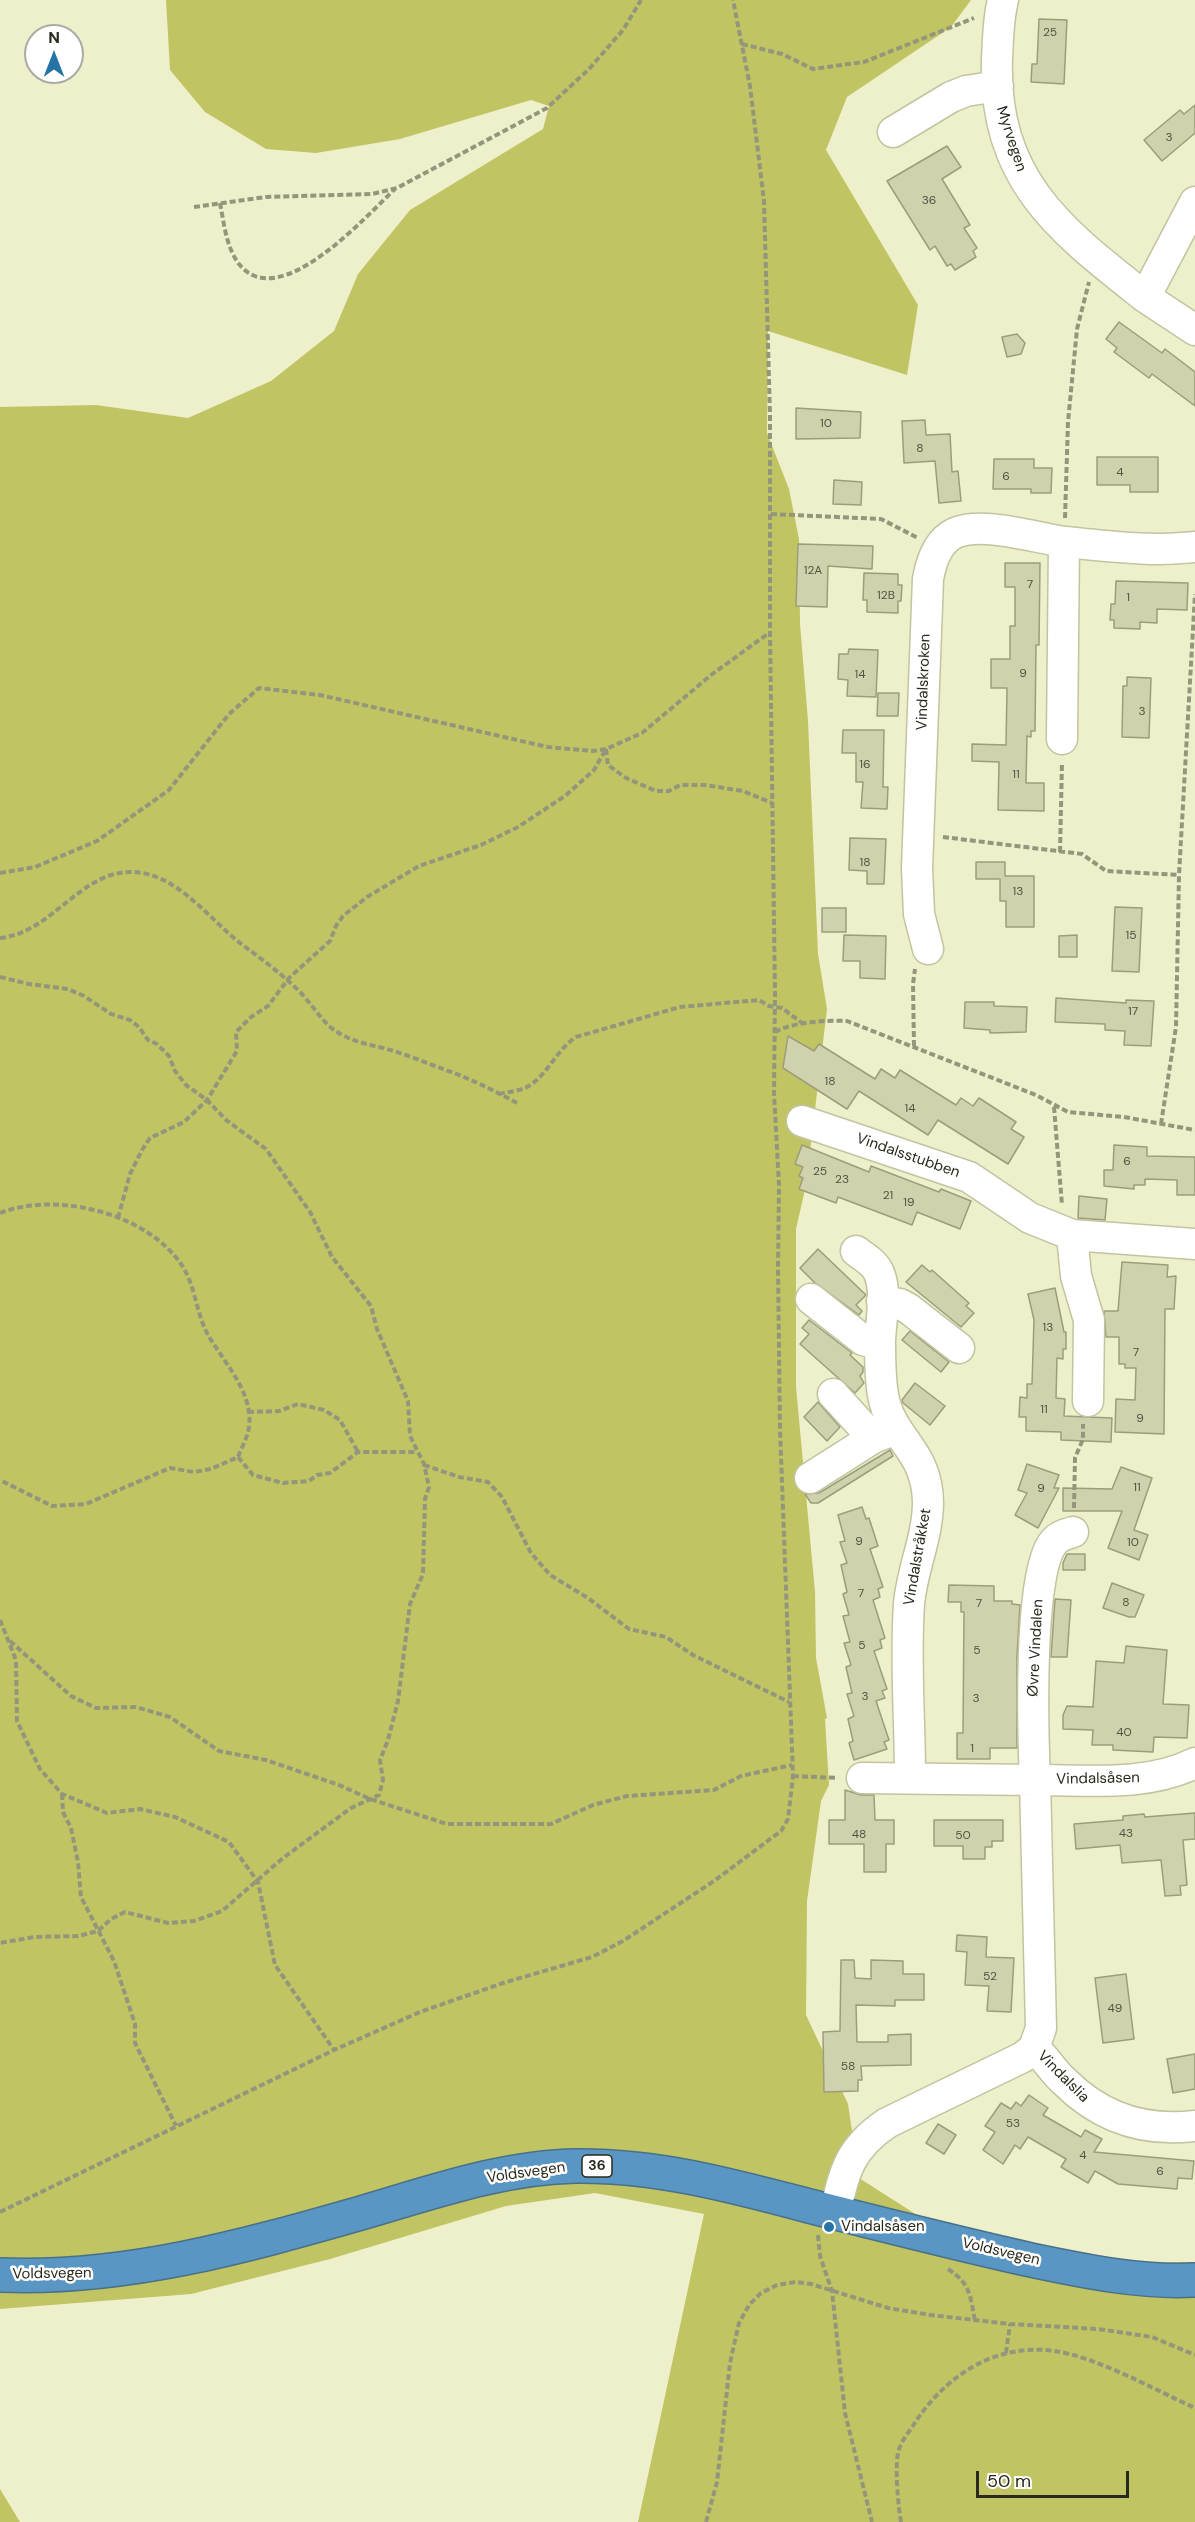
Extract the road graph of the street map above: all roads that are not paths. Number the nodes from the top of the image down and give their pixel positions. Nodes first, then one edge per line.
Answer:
1 (1002, 4) edge
2 (998, 86) junction
3 (893, 132) dead end
4 (1195, 202) edge
5 (1146, 297) junction
6 (1195, 330) edge
7 (1064, 542) junction
8 (1195, 547) edge
9 (1062, 739) road end
10 (928, 949) road end
11 (802, 1121) dead end
12 (1066, 1233) junction
13 (1195, 1244) edge
14 (856, 1251) dead end
15 (811, 1299) dead end
16 (882, 1301) junction
17 (880, 1345) junction
18 (959, 1348) dead end
19 (833, 1394) dead end
20 (1088, 1401) road end
21 (884, 1433) junction
22 (810, 1478) dead end
23 (1073, 1532) road end
24 (1195, 1763) edge
25 (910, 1777) junction
26 (862, 1778) road end
27 (1035, 1780) junction
28 (1034, 2048) junction
29 (1195, 2126) edge
30 (828, 2211) junction
31 (0, 2275) edge
32 (1195, 2280) edge

1 - 2 street, Myrvegen
2 - 3 street
2 - 5 street, Myrvegen
4 - 5 street
5 - 6 street, Myrvegen
7 - 8 street
7 - 9 street
7 - 10 street, Vindalskroken
11 - 12 street, Vindalsstubben
12 - 13 street, Vindalsstubben
12 - 20 street
14 - 16 street, Vindalstråkket
15 - 17 street
16 - 17 street, Vindalstråkket
16 - 18 street
17 - 21 street, Vindalstråkket
19 - 21 street
21 - 22 street
21 - 25 street, Vindalstråkket
23 - 27 street, Øvre Vindalen
24 - 27 street, Vindalsåsen
25 - 26 street, Vindalsåsen
25 - 27 street, Vindalsåsen
27 - 28 street, Vindalsåsen
28 - 29 street, Vindalslia
28 - 30 street
30 - 31 highway, Voldsvegen / 36
30 - 32 highway, Voldsvegen / 36

